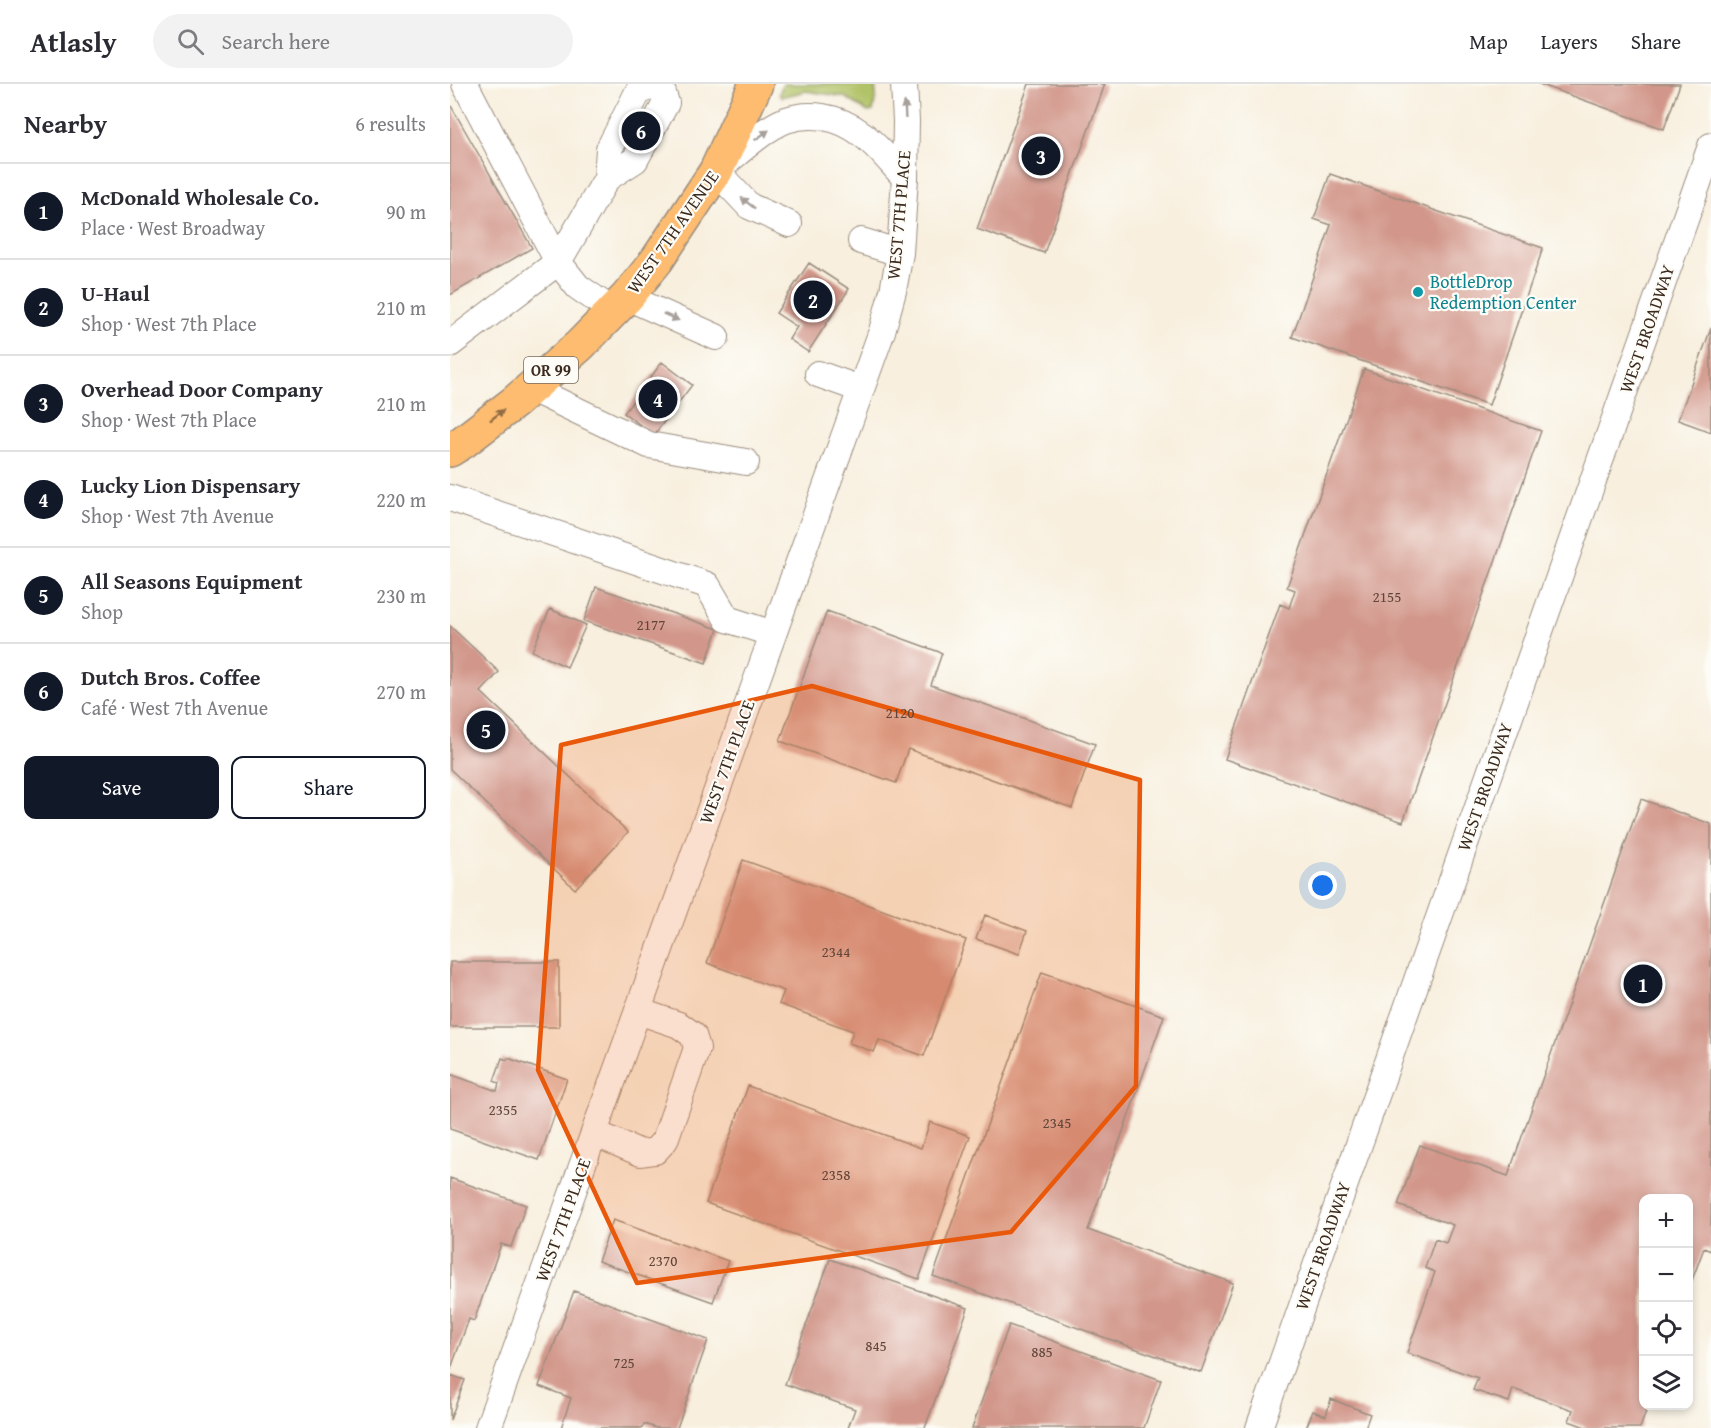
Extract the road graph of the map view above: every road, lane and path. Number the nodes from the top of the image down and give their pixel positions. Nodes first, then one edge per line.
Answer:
1 (465, 84) edge
2 (654, 84) edge
3 (660, 84) edge
4 (756, 84) edge
5 (904, 84) edge
6 (1711, 146) edge
7 (716, 171) junction
8 (607, 177) junction
9 (905, 178) junction
10 (789, 224) dead end
11 (861, 242) dead end
12 (900, 253) junction
13 (558, 262) junction
14 (620, 304) junction
15 (716, 337) dead end
16 (450, 344) edge
17 (818, 374) dead end
18 (530, 388) junction
19 (860, 389) junction
20 (450, 450) edge
21 (746, 462) dead end
22 (450, 498) edge
23 (772, 634) junction
24 (638, 1011) junction
25 (594, 1133) junction
26 (488, 1428) edge
27 (1259, 1428) edge

1 - 13 street
2 - 8 street
3 - 8 street
4 - 7 main road, WEST 7TH AVENUE / OR 99
9 -> 5 street, WEST 7TH PLACE
6 - 27 street, WEST BROADWAY
7 -> 9 street
10 -> 7 street
7 - 14 main road, WEST 7TH AVENUE / OR 99
8 - 13 street
9 - 12 street, WEST 7TH PLACE
11 - 12 street
12 - 19 street, WEST 7TH PLACE
13 - 14 street
13 - 16 street
14 -> 15 street
14 - 18 main road, WEST 7TH AVENUE / OR 99
17 - 19 street
20 -> 18 main road, WEST 7TH AVENUE / OR 99
18 - 21 street
19 - 23 street, WEST 7TH PLACE
22 - 23 street
23 - 24 street, WEST 7TH PLACE
24 - 25 street, WEST 7TH PLACE
24 - 25 street
25 - 26 street, WEST 7TH PLACE

